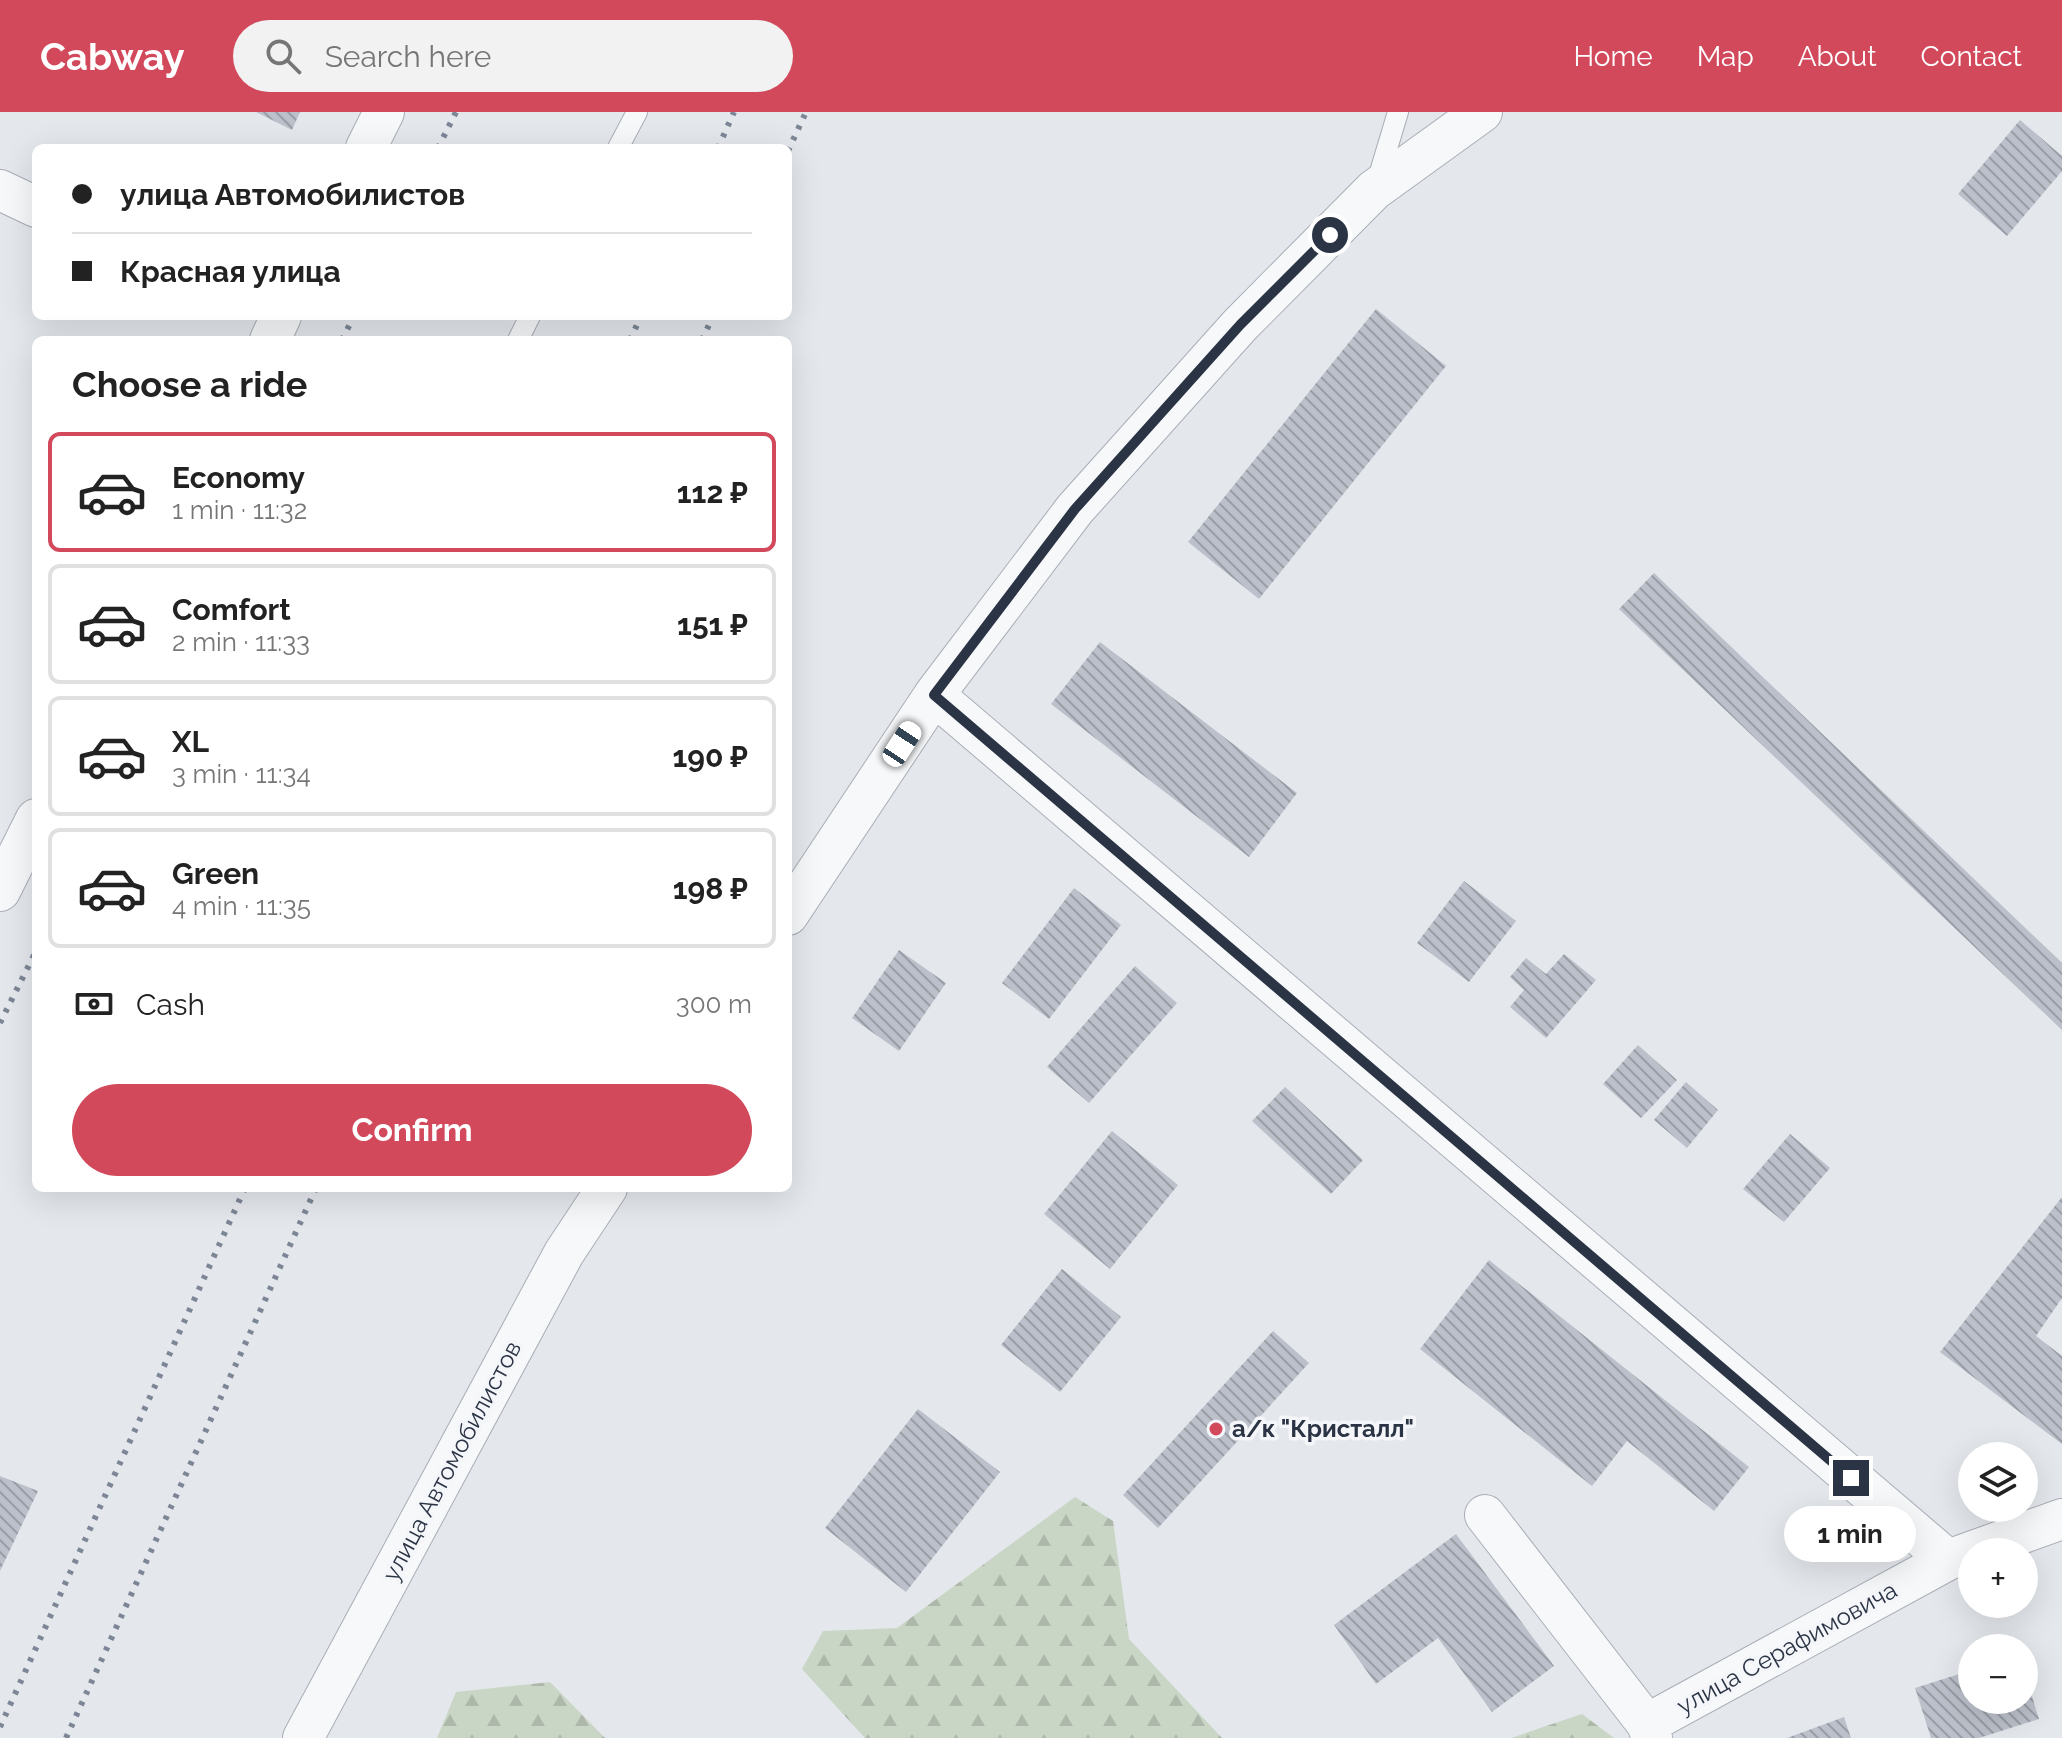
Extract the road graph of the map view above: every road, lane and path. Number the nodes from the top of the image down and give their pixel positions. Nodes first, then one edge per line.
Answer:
1 (384, 112) edge
2 (637, 112) edge
3 (1398, 112) edge
4 (1482, 112) edge
5 (368, 144) edge
6 (620, 144) edge
7 (0, 190) edge
8 (1374, 190) junction
9 (32, 205) edge
10 (934, 695) junction
11 (32, 827) edge
12 (0, 891) edge
13 (792, 909) edge
14 (604, 1192) edge
15 (1485, 1515) dead end
16 (2062, 1519) edge
17 (1948, 1560) junction
18 (1649, 1731) edge
19 (303, 1738) edge

1 - 5 street
2 - 6 lane
3 - 8 lane
4 - 8 street
7 - 9 street
8 - 10 street
10 - 13 street
10 - 17 street
11 - 12 street
14 - 19 street, улица Автомобилистов
15 - 18 street
16 - 17 street, улица Серафимовича
17 - 18 street, улица Серафимовича

